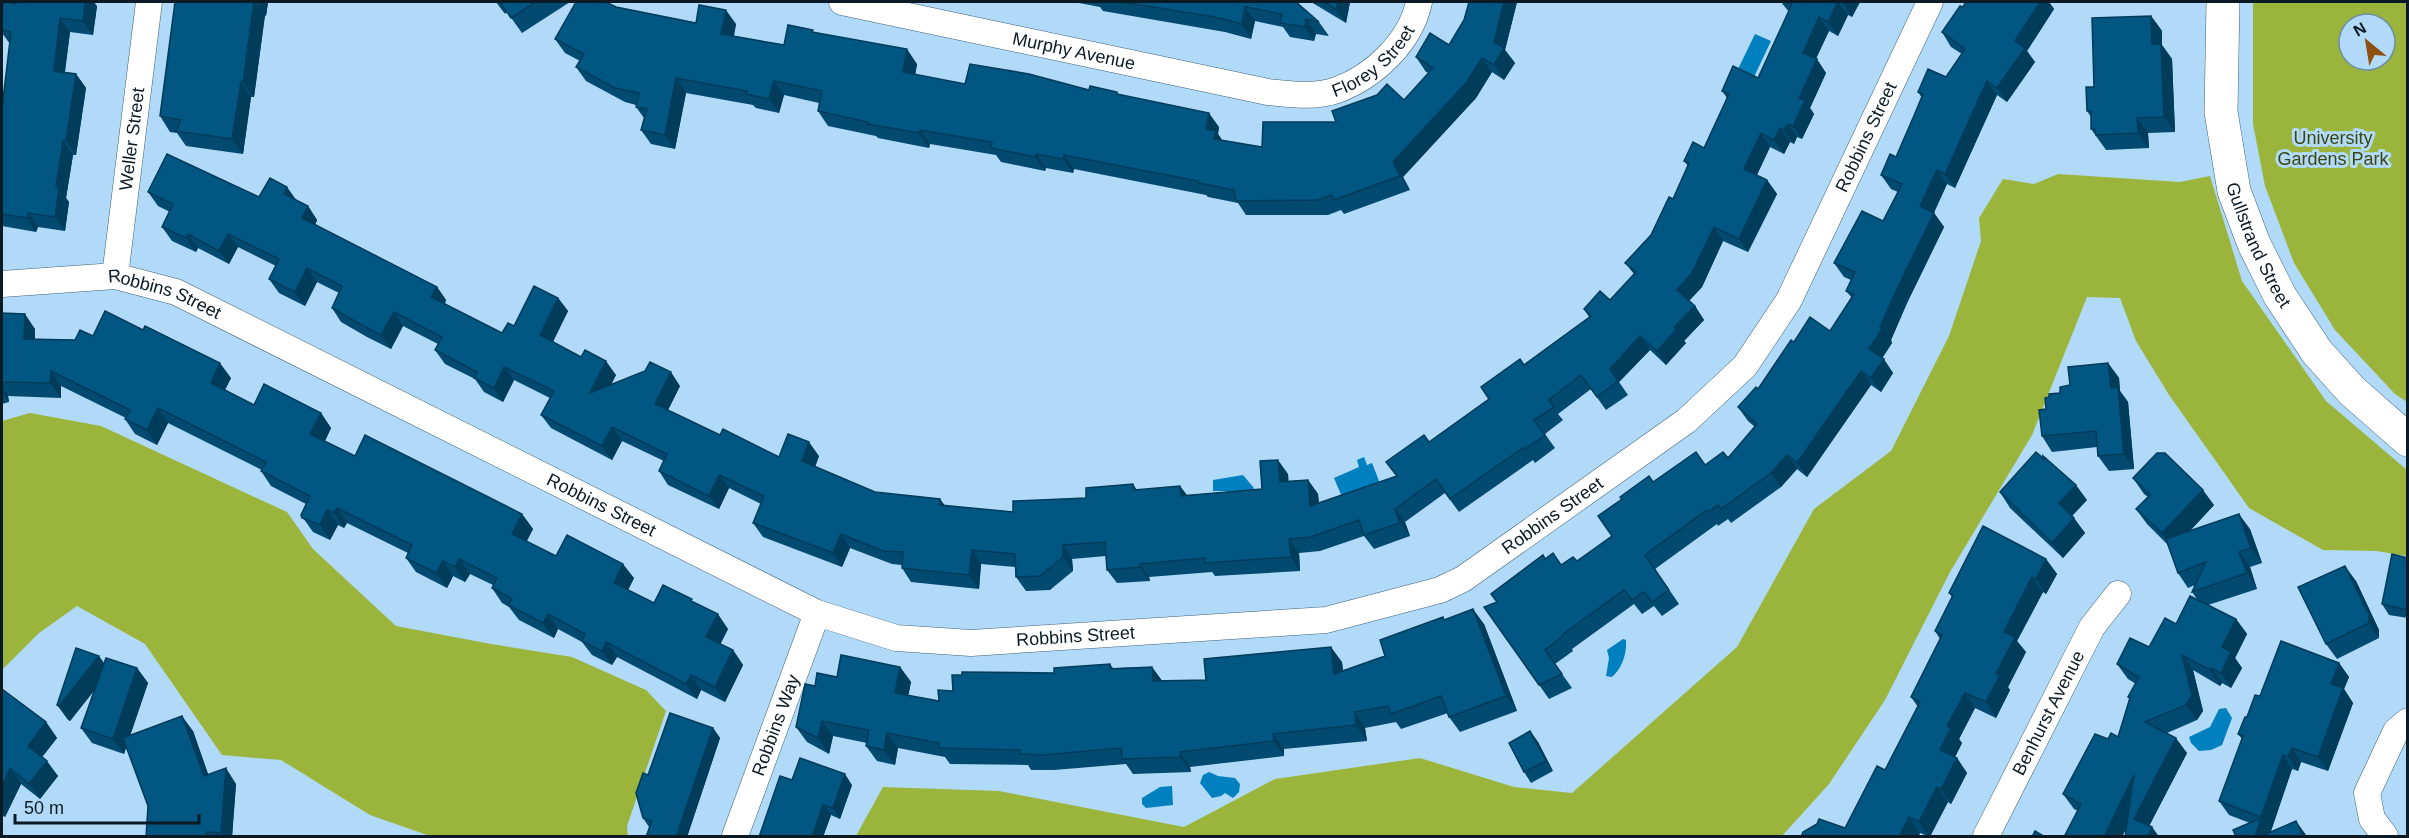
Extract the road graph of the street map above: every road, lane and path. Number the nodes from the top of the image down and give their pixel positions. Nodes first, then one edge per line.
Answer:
1 (149, 2) edge
2 (842, 2) edge
3 (1419, 2) edge
4 (1930, 2) edge
5 (2223, 2) edge
6 (1306, 95) joint
7 (115, 276) junction
8 (2, 284) edge
9 (2408, 440) edge
10 (2118, 594) dead end
11 (817, 613) junction
12 (2408, 721) edge
13 (735, 837) edge
14 (1986, 837) edge
15 (2385, 837) edge

1 - 7 street, Weller Street
2 - 6 street, Murphy Avenue
3 - 6 street, Florey Street
4 - 11 street, Robbins Street
5 - 9 street, Gullstrand Street
7 - 8 street, Robbins Street
7 - 11 street, Robbins Street
10 - 14 street, Benhurst Avenue
11 - 13 street, Robbins Way
12 - 15 street

